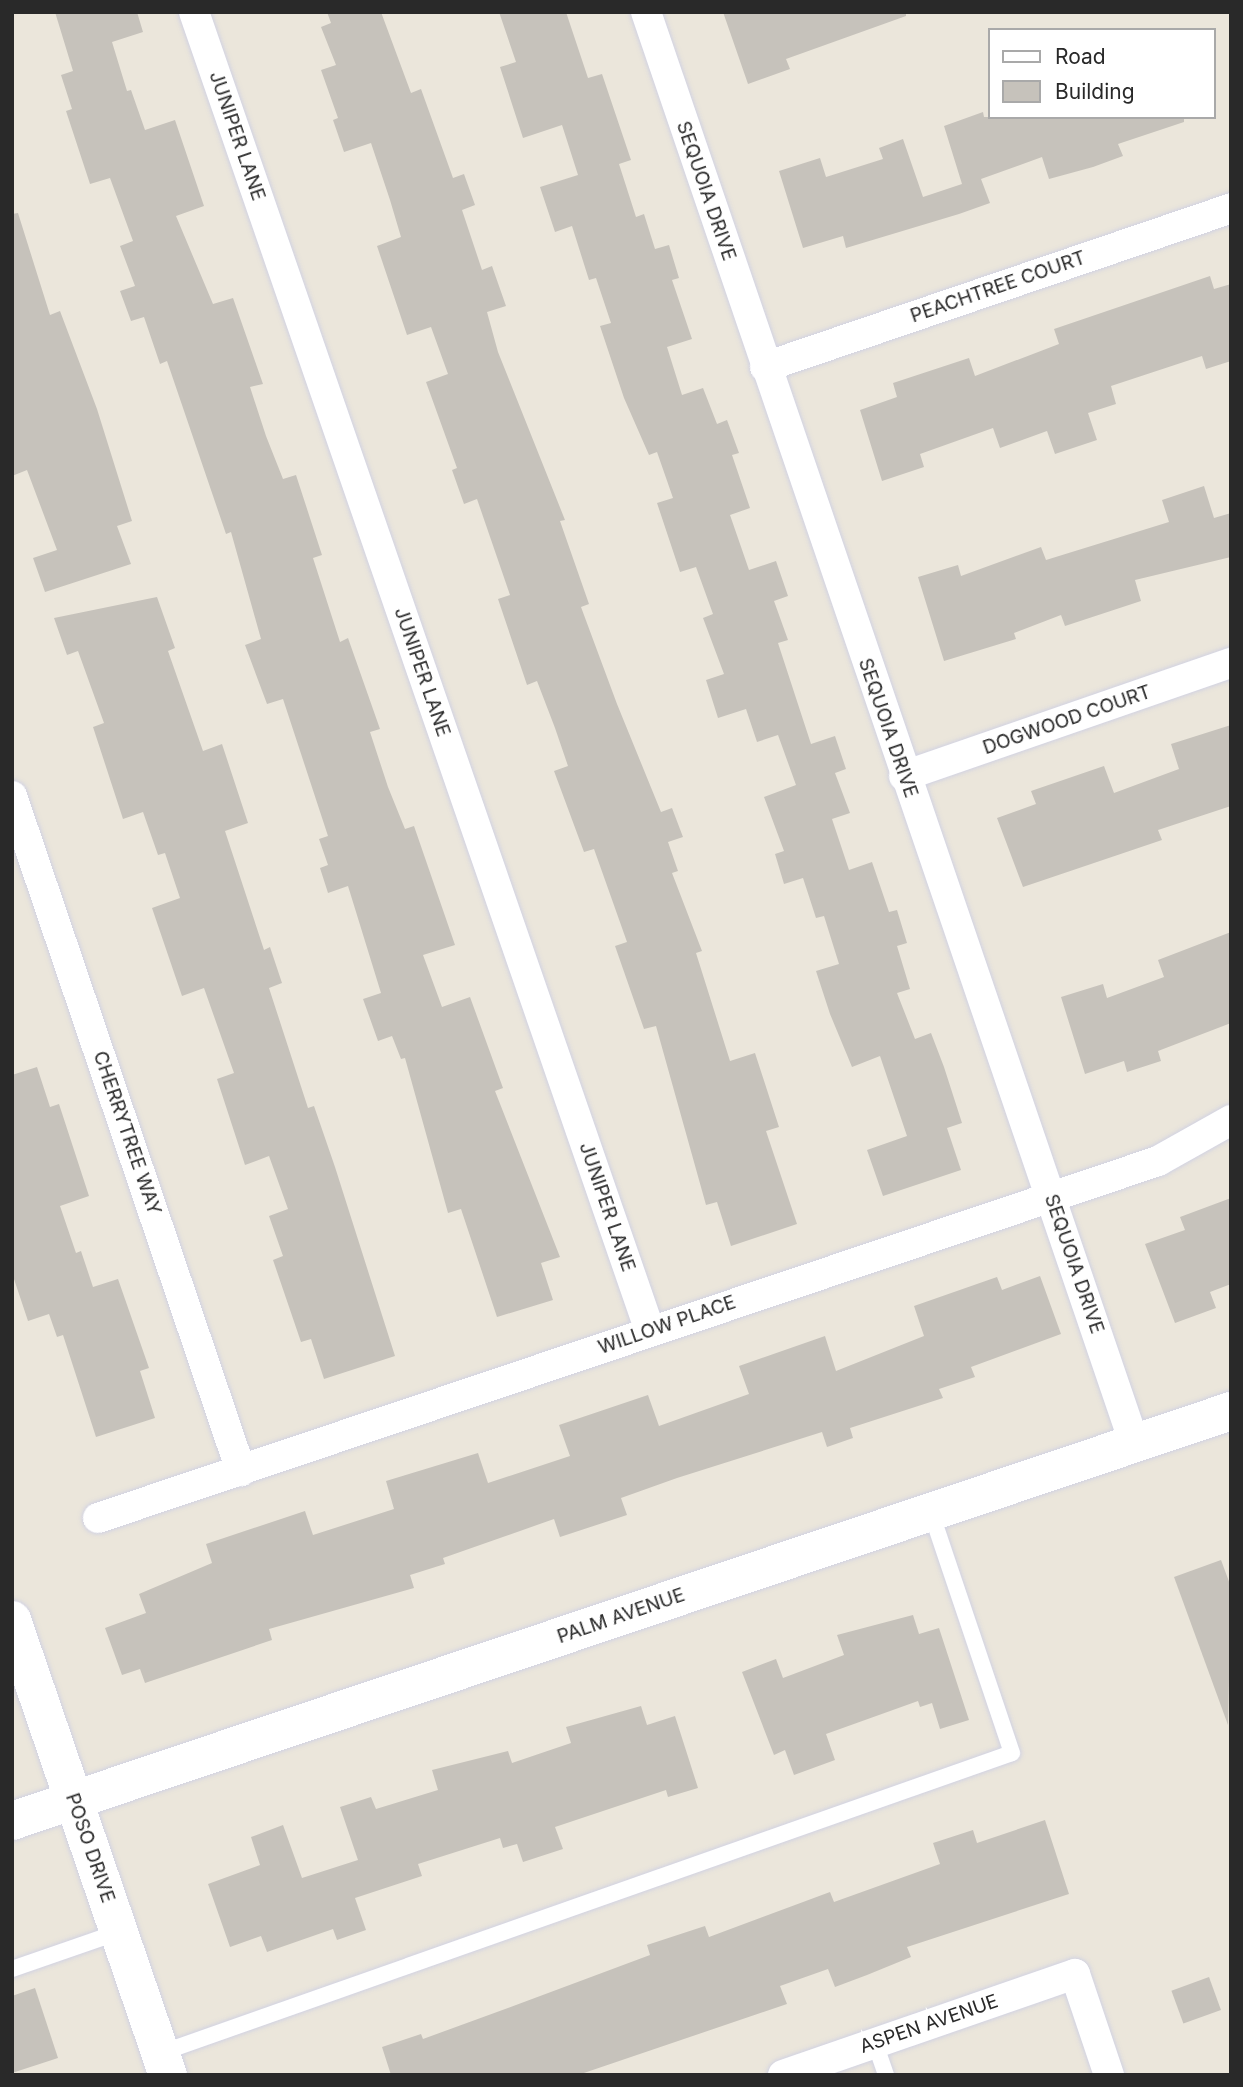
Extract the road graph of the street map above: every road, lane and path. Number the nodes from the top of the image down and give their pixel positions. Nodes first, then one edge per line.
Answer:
1 (194, 12) edge
2 (646, 12) edge
3 (1231, 208) edge
4 (765, 367) junction
5 (1231, 663) edge
6 (904, 776) junction
7 (12, 796) edge
8 (1231, 1120) edge
9 (1052, 1197) junction
10 (650, 1331) junction
11 (1231, 1411) edge
12 (1134, 1442) junction
13 (241, 1471) junction
14 (930, 1511) junction
15 (98, 1518) dead end
16 (12, 1620) edge
17 (74, 1800) junction
18 (12, 1821) edge
19 (119, 1932) junction
20 (12, 1969) edge
21 (875, 2043) junction
22 (164, 2064) edge
23 (783, 2075) edge
24 (886, 2075) edge
25 (1109, 2075) edge

1 - 10 street, JUNIPER LANE
2 - 4 street, SEQUOIA DRIVE
3 - 4 street, PEACHTREE COURT
4 - 6 street, SEQUOIA DRIVE
5 - 6 street, DOGWOOD COURT
6 - 9 street, SEQUOIA DRIVE
7 - 13 street, CHERRYTREE WAY
8 - 9 street, WILLOW PLACE
9 - 10 street, WILLOW PLACE
9 - 12 street, SEQUOIA DRIVE
10 - 13 street, WILLOW PLACE
11 - 12 main road, PALM AVENUE
12 - 14 main road, PALM AVENUE
13 - 15 street, WILLOW PLACE
14 - 17 main road, PALM AVENUE
14 - 22 lane
16 - 17 main road, POSO DRIVE
17 - 18 main road, PALM AVENUE
17 - 19 main road, POSO DRIVE
19 - 20 lane
19 - 22 main road, POSO DRIVE
21 - 23 street, ASPEN AVENUE
21 - 24 lane
21 - 25 street, ASPEN AVENUE

